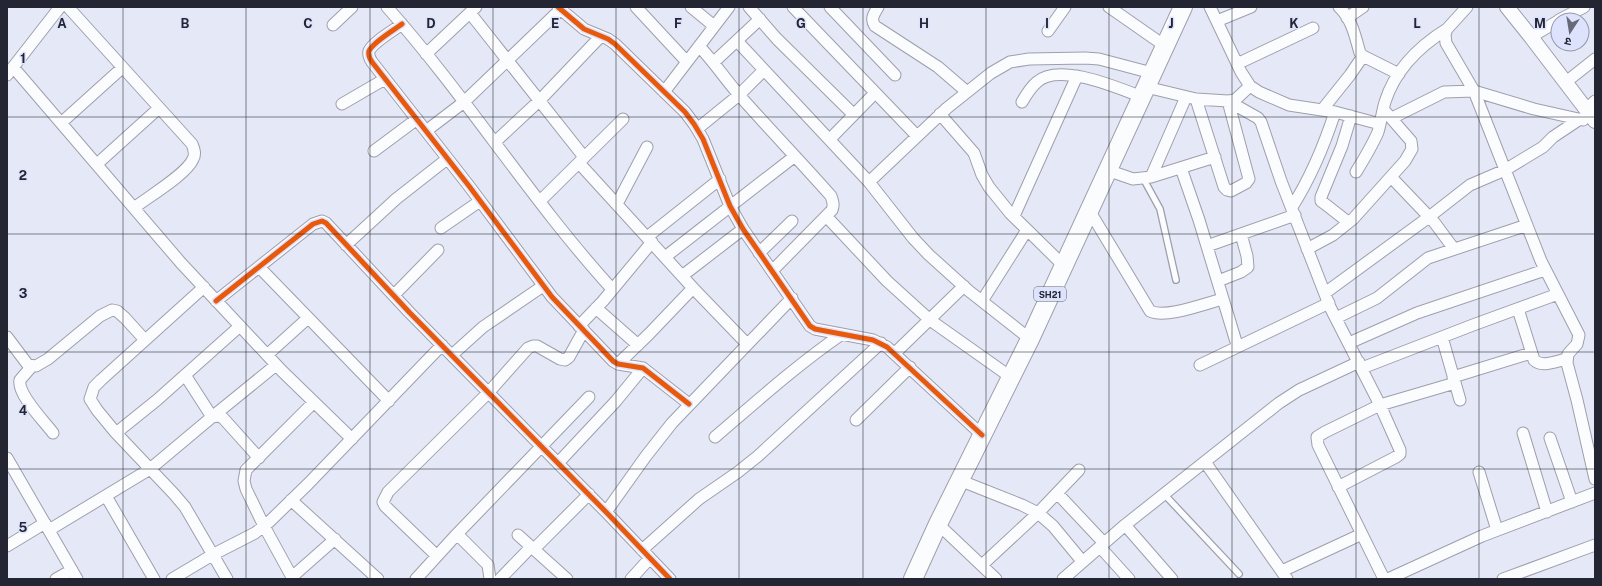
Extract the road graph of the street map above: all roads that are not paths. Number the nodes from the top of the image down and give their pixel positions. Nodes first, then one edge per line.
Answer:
1 (60, 7) edge
2 (68, 7) edge
3 (352, 7) edge
4 (387, 7) edge
5 (636, 7) edge
6 (691, 7) edge
7 (728, 7) edge
8 (749, 7) edge
9 (793, 7) edge
10 (830, 7) edge
11 (878, 7) edge
12 (1065, 7) edge
13 (1109, 7) edge
14 (1183, 7) edge
15 (1210, 7) edge
16 (1251, 7) edge
17 (1339, 7) edge
18 (1363, 7) edge
19 (1467, 7) edge
20 (1507, 7) edge
21 (1584, 7) edge
22 (561, 8) edge
23 (473, 10) edge
24 (1237, 10) edge
25 (1574, 12) edge
26 (1347, 18) junction
27 (760, 19) junction
28 (1218, 21) junction
29 (402, 24) junction
30 (333, 25) dead end
31 (1550, 25) edge
32 (714, 26) junction
33 (1313, 28) dead end
34 (1447, 29) junction
35 (1048, 31) dead end
36 (600, 36) junction
37 (1531, 37) junction
38 (737, 41) junction
39 (700, 46) junction
40 (1165, 46) junction
41 (426, 54) junction
42 (1363, 56) junction
43 (1595, 59) edge
44 (508, 60) junction
45 (687, 62) junction
46 (714, 62) junction
47 (1237, 64) junction
48 (122, 68) junction
49 (764, 70) junction
50 (10, 71) edge
51 (1399, 74) junction
52 (895, 76) dead end
53 (1077, 76) junction
54 (385, 79) junction
55 (1566, 82) junction
56 (1147, 86) junction
57 (1250, 86) junction
58 (1474, 91) junction
59 (664, 92) junction
60 (875, 92) junction
61 (967, 92) junction
62 (739, 95) junction
63 (1191, 98) junction
64 (540, 101) junction
65 (1228, 101) junction
66 (464, 102) junction
67 (1022, 102) dead end
68 (342, 104) dead end
69 (159, 108) junction
70 (1322, 110) junction
71 (1587, 110) edge
72 (1335, 112) junction
73 (853, 114) junction
74 (940, 114) junction
75 (1388, 114) junction
76 (1351, 116) junction
77 (417, 119) junction
78 (623, 119) dead end
79 (1595, 122) edge
80 (61, 123) junction
81 (1380, 124) junction
82 (697, 129) junction
83 (426, 131) junction
84 (917, 136) junction
85 (830, 139) junction
86 (495, 142) junction
87 (648, 147) dead end
88 (374, 151) dead end
89 (795, 156) junction
90 (1214, 157) junction
91 (446, 159) junction
92 (581, 160) junction
93 (97, 164) junction
94 (1181, 168) junction
95 (1107, 170) junction
96 (1505, 170) junction
97 (1356, 172) dead end
98 (1147, 177) junction
99 (1391, 177) junction
100 (720, 180) junction
101 (869, 182) junction
102 (480, 201) junction
103 (540, 201) junction
104 (617, 204) junction
105 (730, 206) junction
106 (134, 208) junction
107 (1089, 210) junction
108 (1293, 211) junction
109 (826, 216) junction
110 (1014, 216) junction
111 (1430, 217) junction
112 (792, 221) dead end
113 (1348, 222) junction
114 (1527, 225) junction
115 (441, 228) dead end
116 (743, 229) junction
117 (1027, 230) junction
118 (1241, 234) junction
119 (649, 240) junction
120 (346, 246) junction
121 (1207, 246) junction
122 (1308, 249) junction
123 (1454, 249) junction
124 (438, 250) dead end
125 (760, 253) junction
126 (665, 257) junction
127 (1063, 265) junction
128 (259, 267) junction
129 (1545, 270) junction
130 (772, 271) junction
131 (682, 276) junction
132 (1176, 280) dead end
133 (1218, 281) junction
134 (543, 286) junction
135 (964, 286) junction
136 (204, 287) junction
137 (693, 288) junction
138 (612, 289) junction
139 (1558, 294) junction
140 (394, 295) junction
141 (792, 298) junction
142 (1327, 298) junction
143 (1223, 299) junction
144 (216, 300) junction
145 (982, 301) junction
146 (596, 308) junction
147 (1518, 309) junction
148 (308, 318) junction
149 (1336, 318) junction
150 (930, 320) junction
151 (240, 326) junction
152 (582, 328) junction
153 (842, 334) junction
154 (7, 337) edge
155 (1442, 337) junction
156 (1030, 339) junction
157 (145, 340) junction
158 (881, 343) junction
159 (1349, 343) junction
160 (747, 344) junction
161 (442, 345) junction
162 (638, 345) junction
163 (1237, 346) junction
164 (894, 353) junction
165 (1532, 353) junction
166 (452, 354) junction
167 (267, 355) junction
168 (1567, 358) junction
169 (276, 364) junction
170 (618, 364) junction
171 (1200, 365) dead end
172 (1360, 365) junction
173 (32, 366) junction
174 (910, 367) junction
175 (643, 368) junction
176 (185, 375) junction
177 (1012, 378) junction
178 (1454, 380) junction
179 (489, 392) junction
180 (588, 396) dead end
181 (389, 400) junction
182 (1460, 400) dead end
183 (314, 402) junction
184 (689, 404) junction
185 (1380, 405) junction
186 (212, 417) junction
187 (856, 420) dead end
188 (52, 433) dead end
189 (116, 433) junction
190 (1523, 433) dead end
191 (982, 435) junction
192 (715, 437) dead end
193 (1550, 438) dead end
194 (352, 439) junction
195 (542, 446) junction
196 (7, 458) edge
197 (259, 458) junction
198 (1205, 462) junction
199 (558, 463) junction
200 (150, 469) junction
201 (1079, 470) dead end
202 (1479, 472) dead end
203 (1595, 479) edge
204 (960, 480) junction
205 (1338, 487) junction
206 (1057, 492) junction
207 (1595, 493) edge
208 (589, 494) junction
209 (1164, 494) junction
210 (106, 496) junction
211 (292, 500) junction
212 (1572, 502) junction
213 (606, 512) junction
214 (1547, 512) junction
215 (1038, 513) junction
216 (938, 524) junction
217 (1125, 525) junction
218 (264, 526) junction
219 (47, 527) junction
220 (1497, 530) junction
221 (457, 534) junction
222 (1362, 534) junction
223 (518, 536) dead end
224 (335, 540) junction
225 (1102, 545) junction
226 (1595, 545) edge
227 (7, 546) edge
228 (532, 548) junction
229 (214, 554) junction
230 (646, 554) junction
231 (437, 556) junction
232 (1082, 561) junction
233 (982, 565) junction
234 (75, 574) edge
235 (1239, 574) dead end
236 (1284, 575) edge
237 (1528, 575) edge
238 (177, 578) edge
239 (292, 578) edge
240 (375, 578) edge
241 (56, 579) edge
242 (154, 579) edge
243 (227, 579) edge
244 (416, 579) edge
245 (490, 579) edge
246 (500, 579) edge
247 (567, 579) edge
248 (631, 579) edge
249 (670, 579) edge
250 (913, 579) edge
251 (996, 579) edge
252 (1063, 579) edge
253 (1129, 579) edge
254 (1172, 579) edge
255 (1384, 579) edge
256 (1388, 579) edge
257 (1503, 579) edge

1 - 50 street
2 - 48 street
3 - 30 street
4 - 29 street
5 - 45 street
6 - 32 street
7 - 32 street
8 - 27 street
9 - 60 street
10 - 52 street
11 - 61 street
12 - 35 street
13 - 40 street
14 - 40 main road, SH21
15 - 28 street
16 - 24 street
17 - 26 street
18 - 26 street
19 - 34 street
20 - 37 street
21 - 25 street
22 - 36 street
22 - 44 street
23 - 41 street
23 - 44 street
24 - 28 street
26 - 42 street
27 - 38 street
27 - 73 street
28 - 47 street
29 - 41 street
29 - 54 street
31 - 37 street
32 - 39 street
33 - 47 street
34 - 51 street
34 - 58 street
36 - 59 street
36 - 64 street
37 - 55 street
38 - 46 street
38 - 49 street
39 - 45 street
39 - 46 street
40 - 56 main road, SH21
41 - 66 street
42 - 51 street
42 - 70 street
43 - 55 street
44 - 64 street
44 - 66 street
45 - 59 street
46 - 62 street
47 - 57 street
48 - 69 street
48 - 80 street
49 - 62 street
49 - 85 street
50 - 80 street
51 - 75 street
53 - 56 street
53 - 67 street
53 - 110 street
54 - 68 street
54 - 77 street
55 - 71 street
56 - 61 street
56 - 63 street
56 - 95 main road, SH21
57 - 65 street
57 - 70 street
58 - 71 street
58 - 75 street
58 - 96 street
59 - 82 street
60 - 73 street
60 - 84 street
61 - 74 street
62 - 82 street
62 - 89 street
63 - 65 street
63 - 90 street
63 - 98 street
64 - 86 street
64 - 92 street
65 - 90 street
65 - 108 street
66 - 83 street
66 - 86 street
69 - 93 street
69 - 106 street
70 - 72 street
71 - 79 street
71 - 96 street
72 - 76 street
72 - 108 street
73 - 85 street
74 - 84 street
74 - 110 street
75 - 81 street
75 - 99 street
76 - 81 street
76 - 113 street
77 - 83 street
77 - 88 street
78 - 92 street
80 - 93 street
81 - 97 street
82 - 100 street
83 - 91 street
84 - 101 street
85 - 101 street
86 - 103 street
87 - 104 street
89 - 105 street
89 - 109 street
90 - 94 street
91 - 102 street
91 - 120 street
92 - 103 street
92 - 104 street
93 - 106 street
94 - 98 street
94 - 121 street
95 - 98 street
95 - 107 main road, SH21
96 - 111 street
96 - 114 street
98 - 132 lane
99 - 111 street
99 - 113 street
100 - 105 street
100 - 119 street
101 - 135 street
102 - 115 street
102 - 134 street
103 - 138 street
104 - 119 street
105 - 116 street
105 - 126 street
106 - 136 street
107 - 127 main road, SH21
107 - 143 street
108 - 118 street
108 - 122 street
109 - 130 street
109 - 150 street
110 - 117 street
111 - 123 street
111 - 142 street
112 - 125 street
113 - 122 street
114 - 123 street
114 - 129 street
116 - 125 street
116 - 131 street
117 - 127 street
117 - 145 street
118 - 121 street
118 - 133 street
119 - 126 street
119 - 138 street
120 - 128 street
120 - 140 street
121 - 133 street
122 - 142 street
123 - 149 street
124 - 140 street
125 - 130 street
126 - 131 street
127 - 156 main road, SH21
128 - 144 street
128 - 148 street
129 - 139 street
129 - 159 street
130 - 141 street
131 - 137 street
133 - 143 street
134 - 152 street
134 - 166 street
135 - 145 street
135 - 150 street
136 - 144 street
136 - 157 street
137 - 160 street
137 - 162 street
138 - 146 street
139 - 147 street
139 - 168 street
140 - 161 street
141 - 153 street
141 - 160 street
142 - 149 street
142 - 163 street
143 - 163 street
144 - 151 street
145 - 156 street
146 - 152 street
146 - 162 street
147 - 155 street
147 - 165 street
148 - 167 street
148 - 181 street
149 - 159 street
150 - 164 street
150 - 177 street
151 - 167 street
151 - 176 street
152 - 170 street
152 - 179 street
153 - 158 street
153 - 192 street
154 - 173 street
155 - 172 street
155 - 178 street
156 - 177 main road, SH21
157 - 173 street
157 - 189 street
158 - 164 street
158 - 230 street
159 - 172 street
160 - 184 street
161 - 166 street
161 - 181 street
162 - 170 street
163 - 171 street
164 - 174 street
165 - 168 street
165 - 178 street
166 - 179 street
167 - 169 street
168 - 203 street
169 - 183 street
169 - 186 street
170 - 175 street
172 - 185 street
172 - 198 street
173 - 188 street
174 - 187 street
174 - 191 street
175 - 184 street
175 - 199 street
176 - 186 street
176 - 189 street
177 - 191 main road, SH21
178 - 182 street
178 - 185 street
179 - 195 street
179 - 231 street
180 - 195 street
181 - 194 street
183 - 194 street
183 - 197 street
184 - 213 street
185 - 205 street
185 - 205 street
186 - 197 street
186 - 200 street
189 - 200 street
190 - 214 street
191 - 204 main road, SH21
193 - 212 street
194 - 211 street
195 - 199 street
195 - 221 street
196 - 219 street
197 - 218 street
198 - 209 street
198 - 236 street
199 - 208 street
200 - 210 street
200 - 229 street
201 - 206 street
202 - 220 street
204 - 215 street
204 - 216 main road, SH21
205 - 222 street
206 - 215 street
206 - 225 street
207 - 212 street
208 - 213 street
208 - 228 street
209 - 217 street
209 - 235 lane
210 - 219 street
210 - 242 street
211 - 218 street
211 - 224 street
212 - 214 street
213 - 230 street
214 - 220 street
215 - 232 street
215 - 233 street
216 - 233 street
216 - 250 main road, SH21
217 - 225 street
217 - 254 street
218 - 229 street
218 - 239 street
219 - 227 street
219 - 234 street
220 - 256 street
221 - 231 street
221 - 245 street
222 - 236 street
222 - 255 street
223 - 228 street
224 - 239 street
224 - 240 street
225 - 232 street
225 - 253 street
226 - 237 street
228 - 246 street
228 - 247 street
229 - 238 street
229 - 243 street
230 - 248 street
230 - 249 street
231 - 244 street
232 - 252 street
233 - 251 street
234 - 241 street
237 - 257 street

